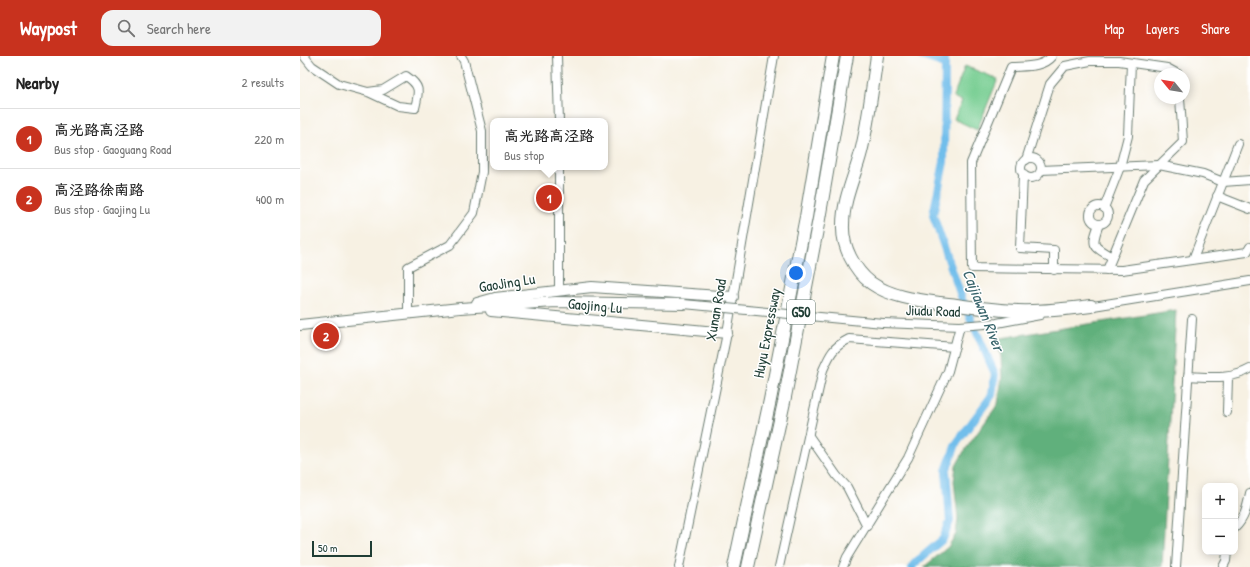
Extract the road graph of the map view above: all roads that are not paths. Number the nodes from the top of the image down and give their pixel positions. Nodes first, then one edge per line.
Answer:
1 (304, 56) edge
2 (461, 56) edge
3 (557, 56) edge
4 (774, 56) edge
5 (833, 56) edge
6 (847, 56) edge
7 (877, 56) edge
8 (1050, 59) edge
9 (1131, 63) junction
10 (1167, 68) edge
11 (368, 92) junction
12 (1180, 104) edge
13 (559, 118) edge
14 (1238, 144) dead end
15 (1026, 160) junction
16 (1159, 165) junction
17 (1120, 166) junction
18 (559, 170) edge
19 (1041, 170) junction
20 (1023, 175) junction
21 (1250, 180) edge
22 (1223, 182) junction
23 (1217, 196) junction
24 (1104, 208) junction
25 (1250, 209) edge
26 (1099, 224) junction
27 (1250, 247) edge
28 (1112, 257) junction
29 (1193, 259) junction
30 (1054, 270) junction
31 (1107, 270) junction
32 (1250, 281) edge
33 (559, 291) junction
34 (733, 297) junction
35 (684, 304) joint
36 (1091, 306) junction
37 (460, 308) junction
38 (408, 313) junction
39 (1192, 319) dead end
40 (300, 325) edge
41 (960, 326) junction
42 (727, 333) junction
43 (955, 347) junction
44 (1250, 369) edge
45 (1188, 376) junction
46 (1228, 377) junction
47 (1227, 412) dead end
48 (808, 436) junction
49 (1250, 493) edge
50 (1238, 525) edge
51 (866, 526) junction
52 (1227, 555) edge
53 (679, 567) edge
54 (734, 567) edge
55 (748, 567) edge
56 (779, 567) edge
57 (843, 567) edge
58 (1176, 567) edge
59 (1223, 567) edge

1 - 11 street
2 - 38 street
3 - 13 street
4 - 34 street, Xunan Road
5 - 54 highway, Huyu Expressway / G50
6 - 55 highway, Huyu Expressway / G50
7 - 36 highway
8 - 30 street
9 - 10 street
9 - 15 street
9 - 17 street
11 - 11 street
12 - 16 street
14 - 22 street
15 - 19 street
15 - 20 street
16 - 17 street
16 - 22 street
16 - 28 street
17 - 19 street
17 - 24 street
18 - 33 street
19 - 20 street
20 - 30 street
21 - 22 street
22 - 23 street
23 - 25 street
23 - 29 street
24 - 26 street
24 - 26 street
26 - 28 street
27 - 29 street
28 - 31 street
29 - 31 street
30 - 31 street
32 - 36 street, Jiudu Road
33 - 34 main road, GaoJing Lu
33 - 37 main road, GaoJing Lu
34 - 42 street, Xunan Road
35 - 37 main road, Gaojing Lu
35 - 41 street, Jiudu Road, bridge
36 - 41 street, Jiudu Road
37 - 38 main road, Gaojing Lu
37 - 42 main road, Gaojing Lu
38 - 40 main road, Gaojing Lu
39 - 45 street
41 - 43 street
42 - 53 street, Xunan Road
43 - 48 street
43 - 51 street
44 - 46 street
45 - 46 street
45 - 58 street
46 - 47 street
48 - 51 street
48 - 56 street
49 - 50 street
51 - 57 street
52 - 59 street

